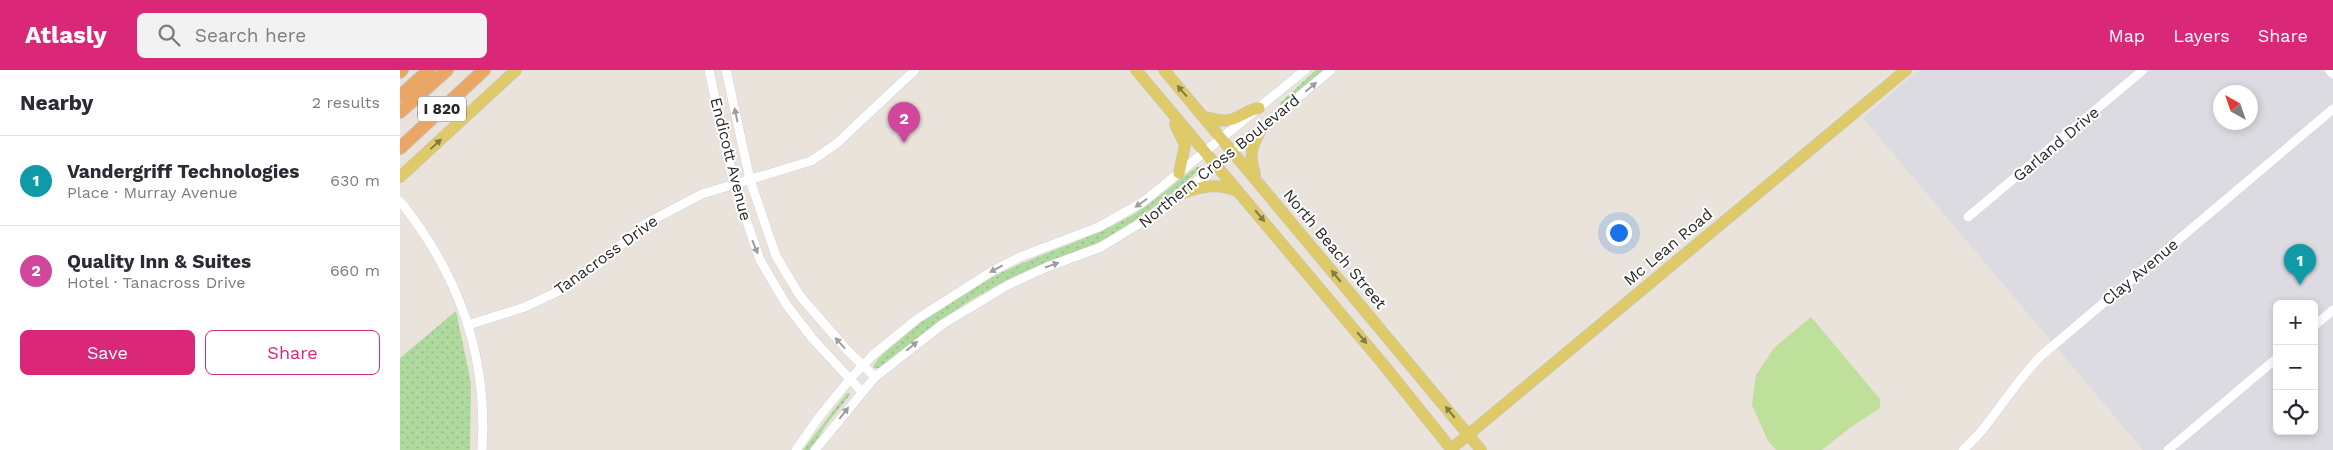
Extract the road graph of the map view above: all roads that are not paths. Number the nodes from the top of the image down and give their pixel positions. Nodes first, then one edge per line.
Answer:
1 (429, 70) edge
2 (447, 70) edge
3 (484, 70) edge
4 (516, 70) edge
5 (709, 70) edge
6 (726, 70) edge
7 (915, 70) edge
8 (1136, 70) edge
9 (1164, 70) edge
10 (1305, 70) edge
11 (1331, 70) edge
12 (1906, 70) edge
13 (2143, 70) edge
14 (2329, 70) edge
15 (2333, 74) edge
16 (400, 96) edge
17 (1163, 102) junction
18 (1259, 108) junction
19 (2333, 109) edge
20 (400, 112) edge
21 (1205, 117) junction
22 (1261, 129) junction
23 (1222, 138) junction
24 (400, 148) edge
25 (1205, 152) junction
26 (1234, 152) junction
27 (1217, 166) junction
28 (1179, 173) junction
29 (400, 177) edge
30 (750, 180) junction
31 (1257, 180) junction
32 (734, 184) junction
33 (1239, 192) junction
34 (1181, 194) junction
35 (400, 201) edge
36 (1968, 217) dead end
37 (2333, 310) edge
38 (2318, 323) edge
39 (468, 325) junction
40 (2273, 361) edge
41 (862, 365) junction
42 (875, 377) junction
43 (850, 379) junction
44 (862, 392) junction
45 (1468, 435) junction
46 (1452, 449) edge
47 (482, 450) edge
48 (796, 450) edge
49 (815, 450) edge
50 (1481, 450) edge
51 (1962, 450) edge
52 (2168, 450) edge

1 - 16 highway
2 - 20 highway
3 - 24 highway, I 820
29 -> 4 main road
5 - 32 street, Endicott Avenue
30 -> 6 street, Endicott Avenue
7 - 30 street, Tanacross Drive
8 - 17 main road
21 -> 9 main road, North Beach Street
10 - 18 street, Northern Cross Boulevard
22 -> 11 street, Northern Cross Boulevard
12 - 45 main road, Mc Lean Road
13 - 36 street, Garland Drive
14 - 15 street
17 - 25 main road
17 - 28 main road
18 - 21 main road
18 - 23 street, Northern Cross Boulevard
19 - 51 street, Clay Avenue
21 - 23 main road, North Beach Street
22 - 26 street, Northern Cross Boulevard
22 - 31 main road
23 - 25 street, Northern Cross Boulevard
23 - 26 main road, North Beach Street
25 - 27 main road
25 - 28 street, Northern Cross Boulevard
26 - 27 street, Northern Cross Boulevard
26 - 31 main road, North Beach Street
27 - 33 main road
27 - 34 street, Northern Cross Boulevard
28 -> 41 street, Northern Cross Boulevard
30 - 32 street, Tanacross Drive
41 -> 30 street, Endicott Avenue
45 -> 31 main road, North Beach Street
32 - 39 street, Tanacross Drive
32 -> 43 street, Endicott Avenue
33 - 34 main road
33 -> 46 main road
42 -> 34 street, Northern Cross Boulevard
35 - 39 street
37 - 38 street
39 - 47 street
40 - 52 street
41 - 42 street, Endicott Avenue
41 - 43 street, Northern Cross Boulevard
42 - 44 street, Northern Cross Boulevard
43 - 44 street, Endicott Avenue
43 - 48 street, Northern Cross Boulevard
49 -> 44 street, Northern Cross Boulevard
45 - 46 main road, Mc Lean Road
45 - 50 main road, North Beach Street

